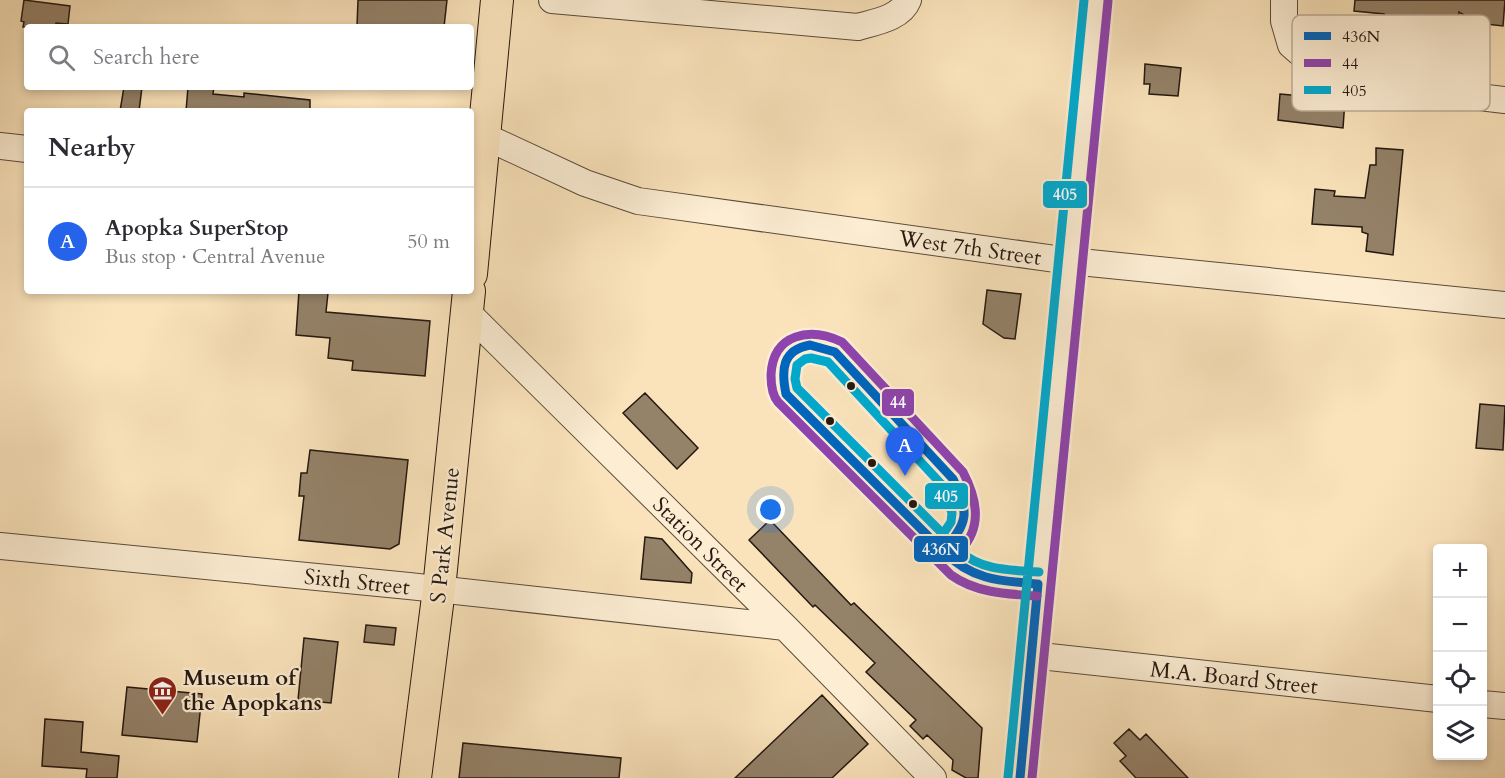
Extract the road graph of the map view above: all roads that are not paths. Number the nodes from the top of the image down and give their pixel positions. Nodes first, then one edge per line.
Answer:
1 (496, 0) edge
2 (552, 0) edge
3 (908, 0) edge
4 (1096, 0) edge
5 (1284, 0) edge
6 (1292, 46) edge
7 (1490, 98) edge
8 (1505, 100) edge
9 (484, 136) junction
10 (0, 146) edge
11 (24, 149) edge
12 (475, 200) edge
13 (474, 218) edge
14 (1070, 261) junction
15 (468, 302) edge
16 (1505, 305) edge
17 (0, 546) edge
18 (439, 589) junction
19 (785, 627) junction
20 (1031, 655) junction
21 (1433, 699) edge
22 (1487, 704) edge
23 (1505, 706) edge
24 (416, 778) edge
25 (933, 778) edge
26 (1020, 778) edge

1 - 9 main road
2 - 3 street
4 - 14 street
5 - 6 street
7 - 8 street
9 - 12 main road
9 - 14 street, West 7th Street
10 - 11 street
12 - 13 main road
14 - 16 street, West 7th Street
14 - 20 street
15 - 18 main road, S Park Avenue
15 - 19 street, Station Street
17 - 18 street, Sixth Street
18 - 19 street, Sixth Street
18 - 24 main road, S Park Avenue
19 - 25 street, Station Street
20 - 21 street, M.A. Board Street
20 - 26 street
22 - 23 street

